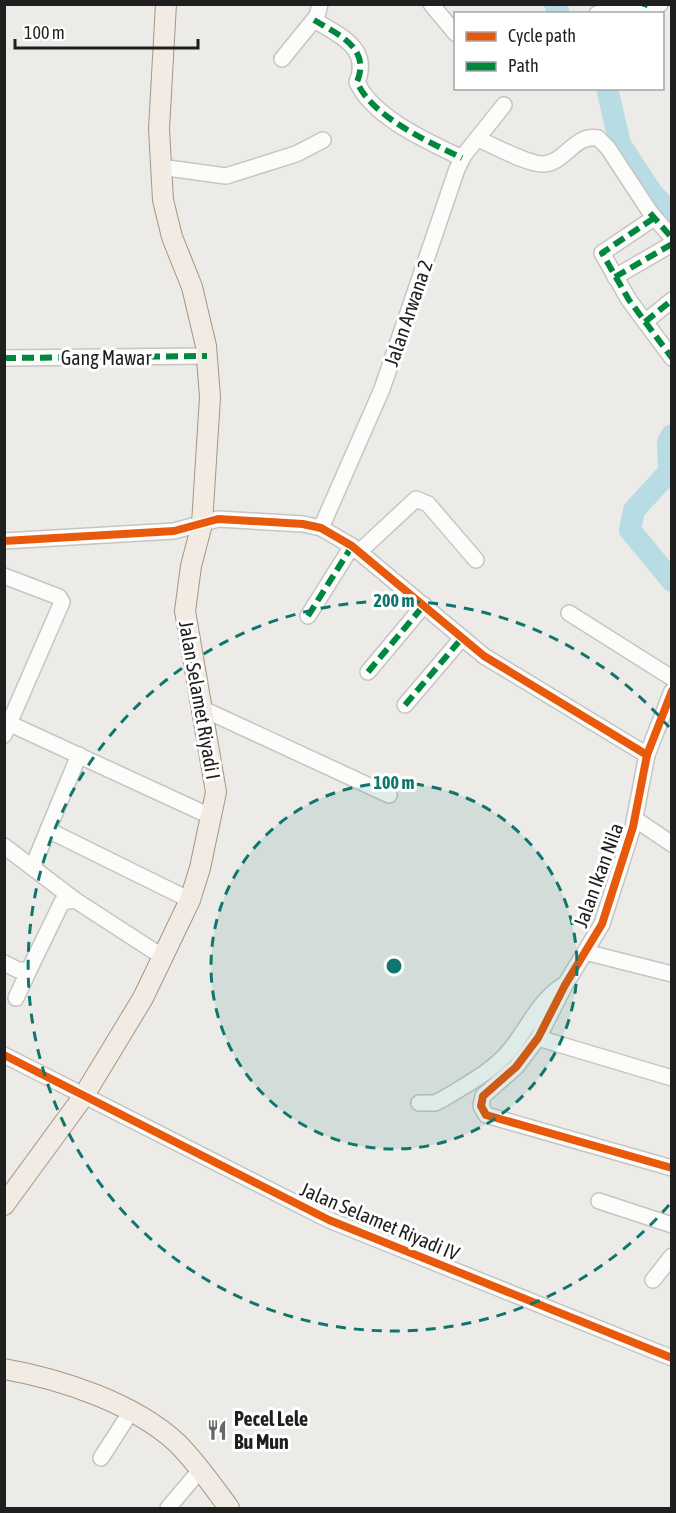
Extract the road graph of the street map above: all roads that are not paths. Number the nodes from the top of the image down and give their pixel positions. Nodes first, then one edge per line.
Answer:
1 (166, 4) edge
2 (320, 4) edge
3 (431, 4) edge
4 (660, 4) edge
5 (645, 6) edge
6 (609, 12) edge
7 (314, 20) junction
8 (454, 30) edge
9 (282, 59) dead end
10 (504, 105) dead end
11 (477, 139) junction
12 (323, 140) dead end
13 (462, 158) junction
14 (160, 167) junction
15 (654, 218) junction
16 (672, 238) edge
17 (672, 244) edge
18 (615, 277) junction
19 (672, 300) edge
20 (645, 322) junction
21 (207, 356) junction
22 (4, 358) edge
23 (672, 358) edge
24 (202, 524) junction
25 (321, 528) junction
26 (4, 541) edge
27 (356, 549) junction
28 (476, 560) dead end
29 (4, 576) edge
30 (424, 606) junction
31 (569, 614) dead end
32 (308, 616) dead end
33 (462, 638) junction
34 (368, 672) dead end
35 (672, 678) edge
36 (672, 691) edge
37 (405, 705) dead end
38 (203, 709) junction
39 (669, 709) edge
40 (6, 726) edge
41 (647, 754) junction
42 (79, 755) junction
43 (389, 795) dead end
44 (212, 817) junction
45 (635, 819) junction
46 (48, 830) junction
47 (672, 844) edge
48 (4, 846) edge
49 (33, 866) junction
50 (75, 900) junction
51 (190, 900) junction
52 (585, 952) junction
53 (163, 957) junction
54 (4, 963) edge
55 (29, 970) junction
56 (672, 974) edge
57 (565, 985) junction
58 (16, 998) dead end
59 (538, 1038) junction
60 (4, 1055) edge
61 (672, 1078) edge
62 (83, 1096) junction
63 (419, 1103) dead end
64 (672, 1168) edge
65 (599, 1201) dead end
66 (4, 1205) edge
67 (672, 1225) edge
68 (672, 1256) edge
69 (653, 1280) dead end
70 (672, 1358) edge
71 (4, 1369) edge
72 (130, 1413) junction
73 (101, 1458) dead end
74 (201, 1469) junction
75 (168, 1509) edge
76 (229, 1509) edge

1 - 14 main road, Jalan Selamet Riyadi I
2 - 7 street
3 - 8 street
4 - 5 street
5 - 6 street
7 - 9 street
7 - 13 street
10 - 11 street, Jalan Arwana 2
11 - 13 street, Jalan Arwana 2
11 - 15 street
12 - 14 street
13 - 25 street, Jalan Arwana 2
14 - 21 main road, Jalan Selamet Riyadi I
15 - 16 street
15 - 18 street
17 - 18 street
18 - 20 street
19 - 20 street
20 - 23 street
21 - 22 street, Gang Mawar
21 - 24 main road, Jalan Selamet Riyadi I
24 - 25 street
24 - 26 street
24 - 38 main road, Jalan Selamet Riyadi I
25 - 27 street
27 - 28 street
27 - 30 street
27 - 32 street
29 - 40 street
30 - 33 street
30 - 34 street
31 - 35 street
33 - 37 street
33 - 41 street
36 - 39 street, Jalan Ikan Nila
38 - 43 street
38 - 44 main road, Jalan Selamet Riyadi I
39 - 41 street, Jalan Ikan Nila
40 - 42 street
41 - 45 street, Jalan Ikan Nila
42 - 44 street
42 - 46 street
44 - 51 main road, Jalan Selamet Riyadi I
45 - 47 street
45 - 52 street, Jalan Ikan Nila
46 - 49 street
46 - 51 street
48 - 49 street
49 - 50 street
50 - 53 street
50 - 55 street
51 - 53 main road, Jalan Selamet Riyadi I
52 - 56 street
52 - 57 street, Jalan Ikan Nila
53 - 62 main road, Jalan Selamet Riyadi I
54 - 55 street
55 - 58 street
57 - 59 street, Jalan Ikan Nila
57 - 63 street
59 - 61 street
59 - 64 street, Jalan Ikan Nila
60 - 62 street, Jalan Selamet Riyadi IV
62 - 66 main road, Jalan Selamet Riyadi I
62 - 70 street, Jalan Selamet Riyadi IV
65 - 67 street
68 - 69 street
71 - 72 main road
72 - 73 street
72 - 74 main road
74 - 75 street
74 - 76 main road

